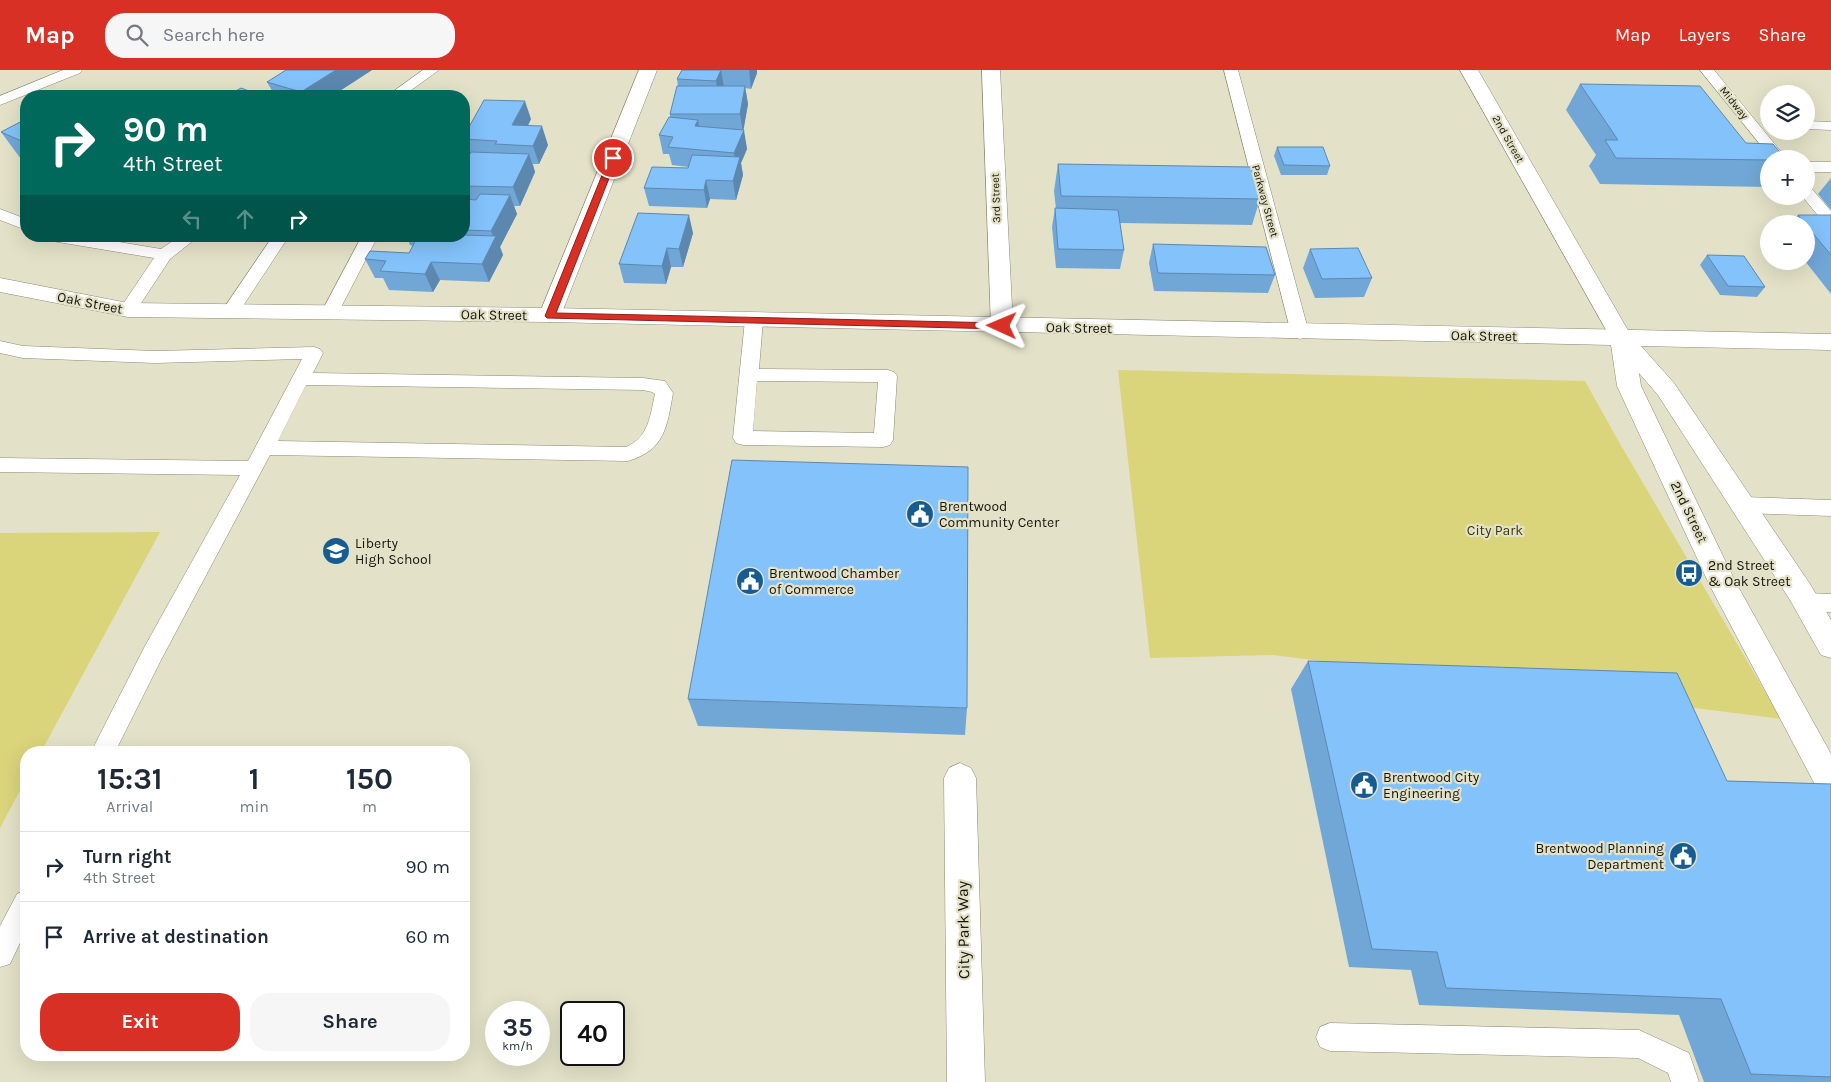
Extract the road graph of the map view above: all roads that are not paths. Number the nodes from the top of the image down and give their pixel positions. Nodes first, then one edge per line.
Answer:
1 (74, 70) edge
2 (432, 70) edge
3 (648, 70) edge
4 (991, 70) edge
5 (1231, 70) edge
6 (1469, 70) edge
7 (1707, 70) edge
8 (26, 90) edge
9 (403, 90) edge
10 (20, 93) edge
11 (0, 101) edge
12 (1750, 122) junction
13 (1760, 123) edge
14 (1815, 125) edge
15 (1831, 126) edge
16 (1773, 150) edge
17 (1815, 166) edge
18 (1831, 167) edge
19 (1815, 202) edge
20 (0, 214) edge
21 (1831, 221) edge
22 (20, 222) edge
23 (87, 242) edge
24 (182, 242) edge
25 (276, 242) edge
26 (367, 242) edge
27 (164, 255) junction
28 (0, 285) edge
29 (128, 310) junction
30 (231, 312) junction
31 (330, 312) junction
32 (550, 316) junction
33 (754, 320) junction
34 (1002, 326) junction
35 (1300, 332) junction
36 (1622, 339) junction
37 (1831, 342) edge
38 (0, 347) edge
39 (748, 375) junction
40 (301, 380) junction
41 (265, 448) junction
42 (0, 465) edge
43 (254, 468) junction
44 (1743, 505) junction
45 (1831, 508) edge
46 (1819, 603) edge
47 (1831, 646) edge
48 (106, 746) edge
49 (960, 778) dead end
50 (1831, 784) edge
51 (20, 915) edge
52 (0, 954) edge
53 (1330, 1037) dead end
54 (966, 1082) edge
55 (1686, 1082) edge

1 - 8 lane
2 - 9 lane
3 - 32 street
4 - 34 street, 3rd Street
5 - 35 lane, Parkway Street
6 - 36 street, 2nd Street
7 - 12 lane, Midway
10 - 11 lane
12 - 13 lane
12 - 16 lane, Midway
14 - 15 lane
17 - 18 lane
19 - 21 lane
20 - 22 lane
23 - 27 lane
24 - 27 lane
25 - 30 lane
26 - 31 lane
27 - 29 lane
28 - 29 street, Oak Street
29 - 30 street, Oak Street
30 - 31 street, Oak Street
31 - 32 street, Oak Street
32 - 33 street, Oak Street
33 - 34 street, Oak Street
33 - 39 lane
34 - 35 street, Oak Street
35 - 36 street, Oak Street
36 - 37 street, Oak Street
36 - 44 street, 2nd Street
36 - 50 street, 2nd Street
38 - 40 lane
39 - 39 lane
40 - 41 lane
40 - 41 lane
41 - 43 lane
42 - 43 lane
43 - 48 lane
44 - 45 lane
44 - 46 street, 2nd Street
46 - 47 street, 2nd Street
49 - 54 street, City Park Way
51 - 52 lane
53 - 55 lane

